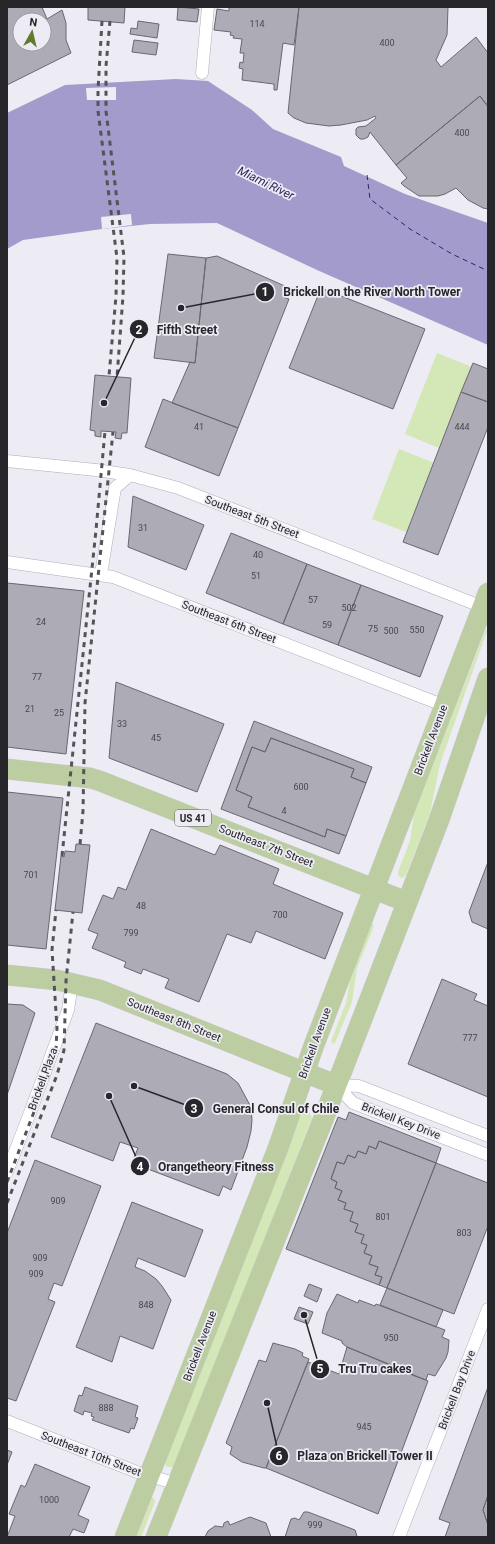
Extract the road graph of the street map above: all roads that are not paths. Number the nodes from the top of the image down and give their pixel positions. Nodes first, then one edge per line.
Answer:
1 (208, 7) edge
2 (202, 73) dead end
3 (7, 461) edge
4 (130, 475) junction
5 (7, 562) edge
6 (101, 574) junction
7 (486, 603) edge
8 (488, 678) edge
9 (445, 706) junction
10 (7, 769) edge
11 (374, 888) junction
12 (407, 902) junction
13 (7, 975) edge
14 (72, 983) junction
15 (304, 1073) junction
16 (336, 1086) junction
17 (488, 1136) edge
18 (488, 1155) edge
19 (7, 1172) edge
20 (488, 1309) edge
21 (7, 1421) edge
22 (149, 1476) junction
23 (176, 1484) junction
24 (125, 1537) edge
25 (156, 1537) edge
26 (399, 1537) edge

1 - 2 street
3 - 4 street, Southeast 5th Street
4 - 6 street
4 - 7 street, Southeast 5th Street
5 - 6 street, Southeast 6th Street
6 - 9 street, Southeast 6th Street
7 - 9 main road, Brickell Avenue
8 - 12 main road
9 - 11 main road, Brickell Avenue
10 - 11 main road, Southeast 7th Street / US 41
11 - 12 main road, Southeast 7th Street / US 41
11 - 15 main road, Brickell Avenue
12 - 16 main road
13 - 14 main road, Southeast 8th Street
14 - 15 main road, Southeast 8th Street
14 - 19 street, Brickell Plaza
15 - 16 main road, Southeast 8th Street
15 - 22 main road, Brickell Avenue
16 - 17 street, Brickell Key Drive
16 - 18 street, Brickell Key Drive
16 - 23 main road
20 - 26 street, Brickell Bay Drive
21 - 22 street, Southeast 10th Street
22 - 23 street, Southeast 10th Street
22 - 24 main road, Brickell Avenue
23 - 25 main road

